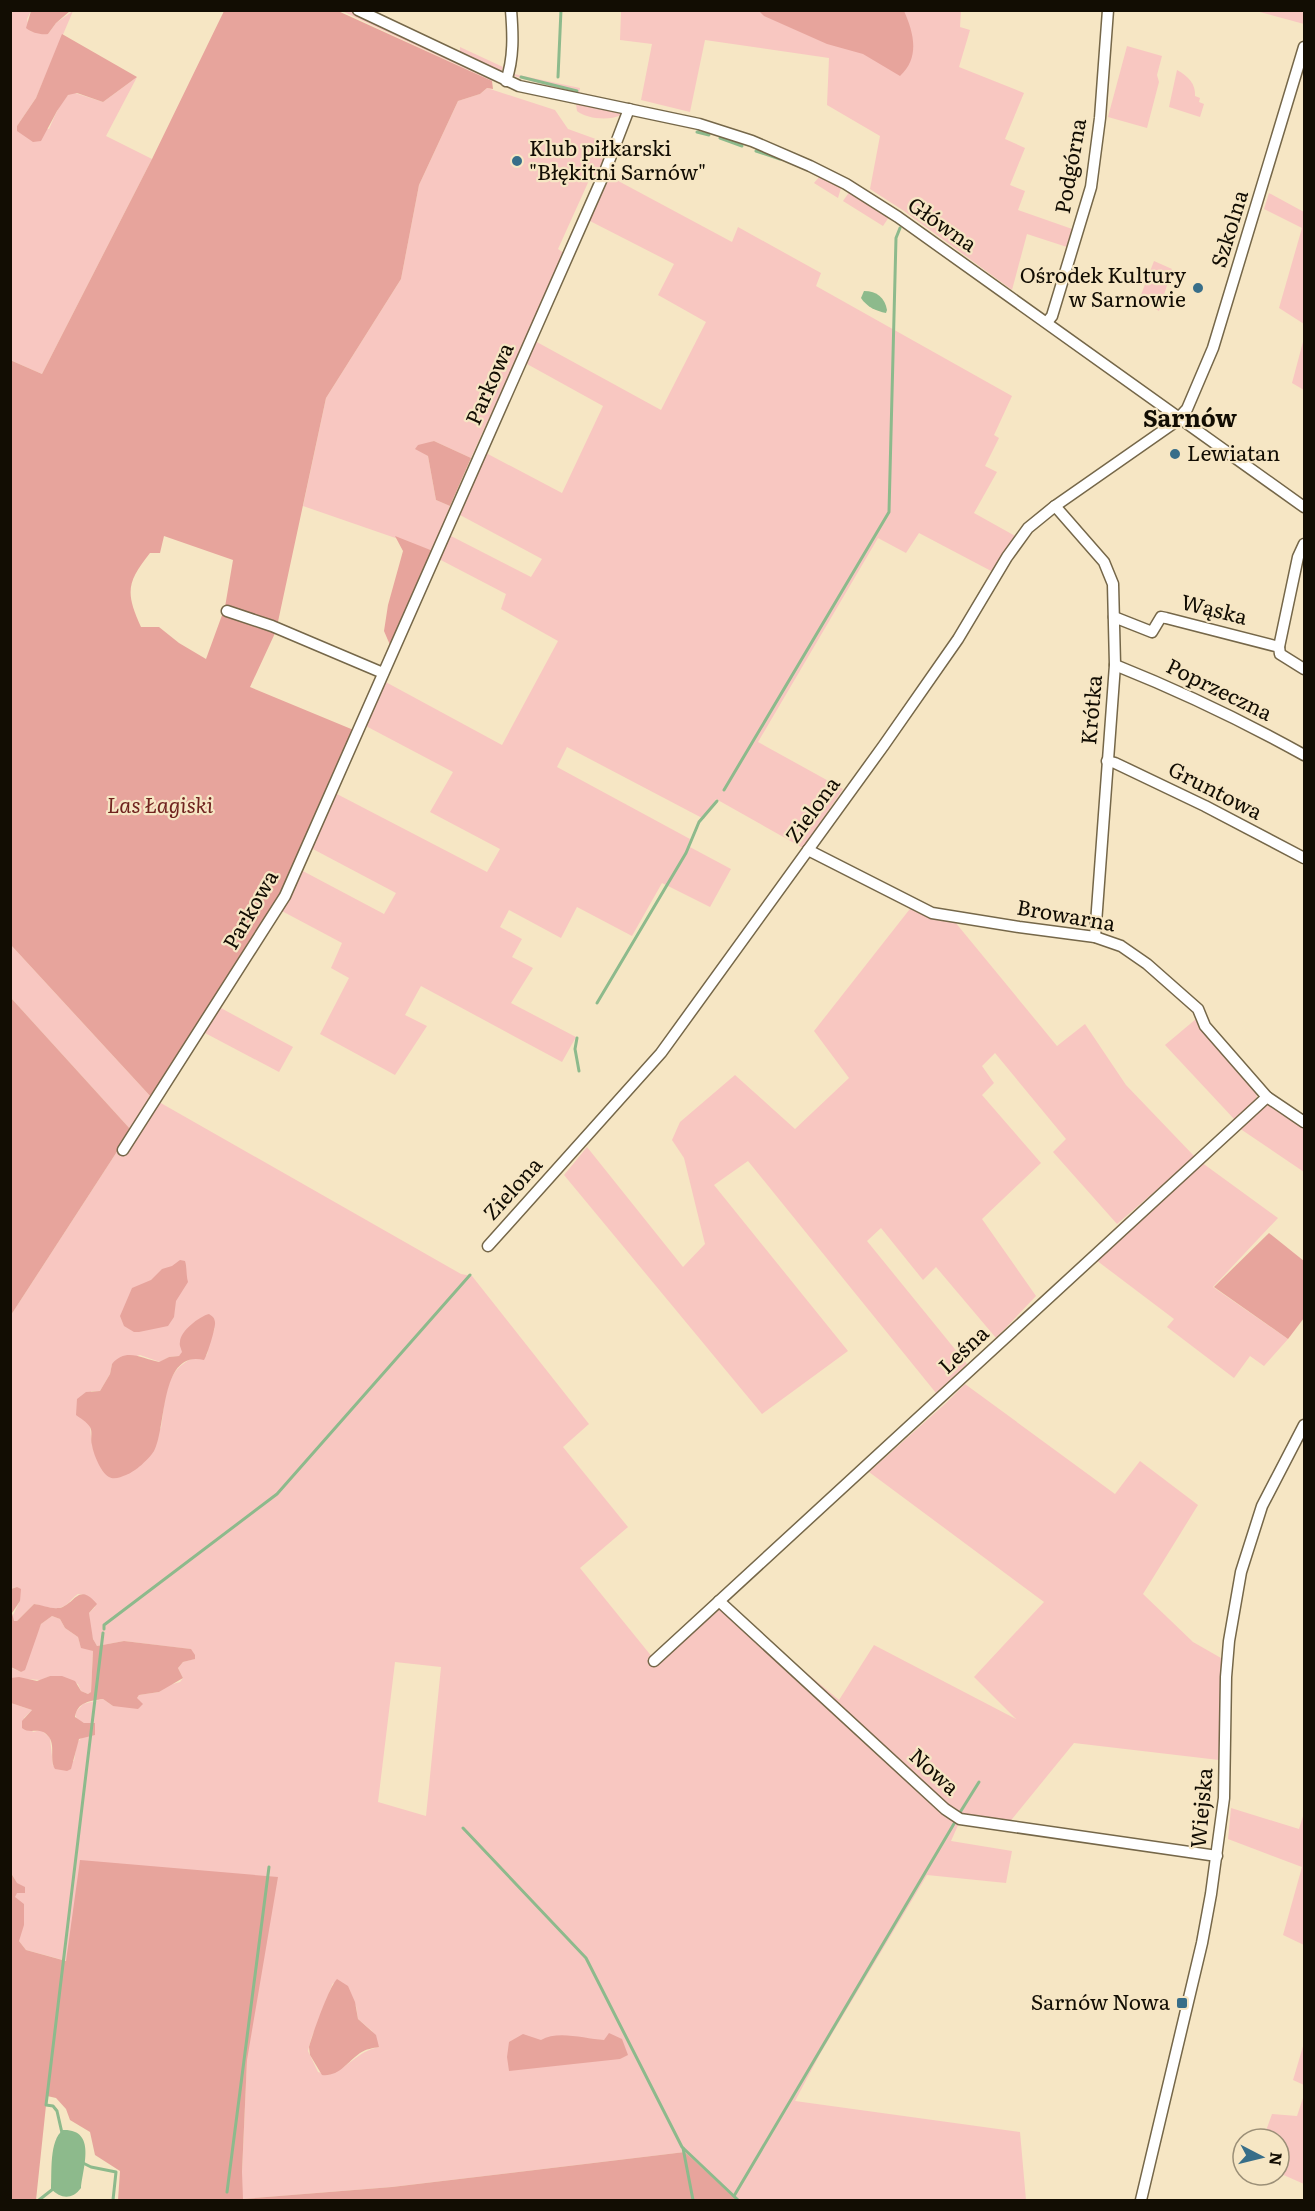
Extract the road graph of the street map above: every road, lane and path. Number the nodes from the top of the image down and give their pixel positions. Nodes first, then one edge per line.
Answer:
1 (358, 10) edge
2 (511, 10) edge
3 (1108, 10) edge
4 (1305, 47) edge
5 (506, 81) junction
6 (629, 109) junction
7 (1047, 322) junction
8 (1180, 417) junction
9 (1055, 506) junction
10 (1305, 507) edge
11 (1305, 544) edge
12 (227, 611) dead end
13 (1114, 617) junction
14 (1279, 647) junction
15 (1115, 665) junction
16 (1305, 669) edge
17 (383, 673) junction
18 (1305, 755) edge
19 (1107, 761) junction
20 (808, 849) junction
21 (1305, 858) edge
22 (1095, 937) junction
23 (1267, 1097) junction
24 (1305, 1122) edge
25 (123, 1150) dead end
26 (488, 1245) dead end
27 (1305, 1425) edge
28 (719, 1601) junction
29 (654, 1661) dead end
30 (1217, 1856) junction
31 (1142, 2200) edge

1 - 5 street, Główna
2 - 5 street
3 - 7 street, Podgórna
4 - 8 street, Szkolna
5 - 6 street, Główna
6 - 7 street, Główna
6 - 17 street, Parkowa
7 - 8 street, Główna
8 - 9 street, Zielona
8 - 10 street, Główna
9 - 13 street, Krótka
9 - 20 street, Zielona
11 - 14 street
12 - 17 street
13 - 14 street, Wąska
13 - 15 street, Krótka
14 - 16 street, Wąska
15 - 18 street, Poprzeczna
15 - 19 street, Krótka
17 - 25 street, Parkowa
19 - 21 street, Gruntowa
19 - 22 street, Krótka
20 - 22 street, Browarna
20 - 26 street, Zielona
22 - 23 street, Browarna
23 - 24 street
23 - 28 street, Leśna
27 - 30 street, Wiejska
28 - 29 street, Leśna
28 - 30 street, Nowa
30 - 31 street, Wiejska

